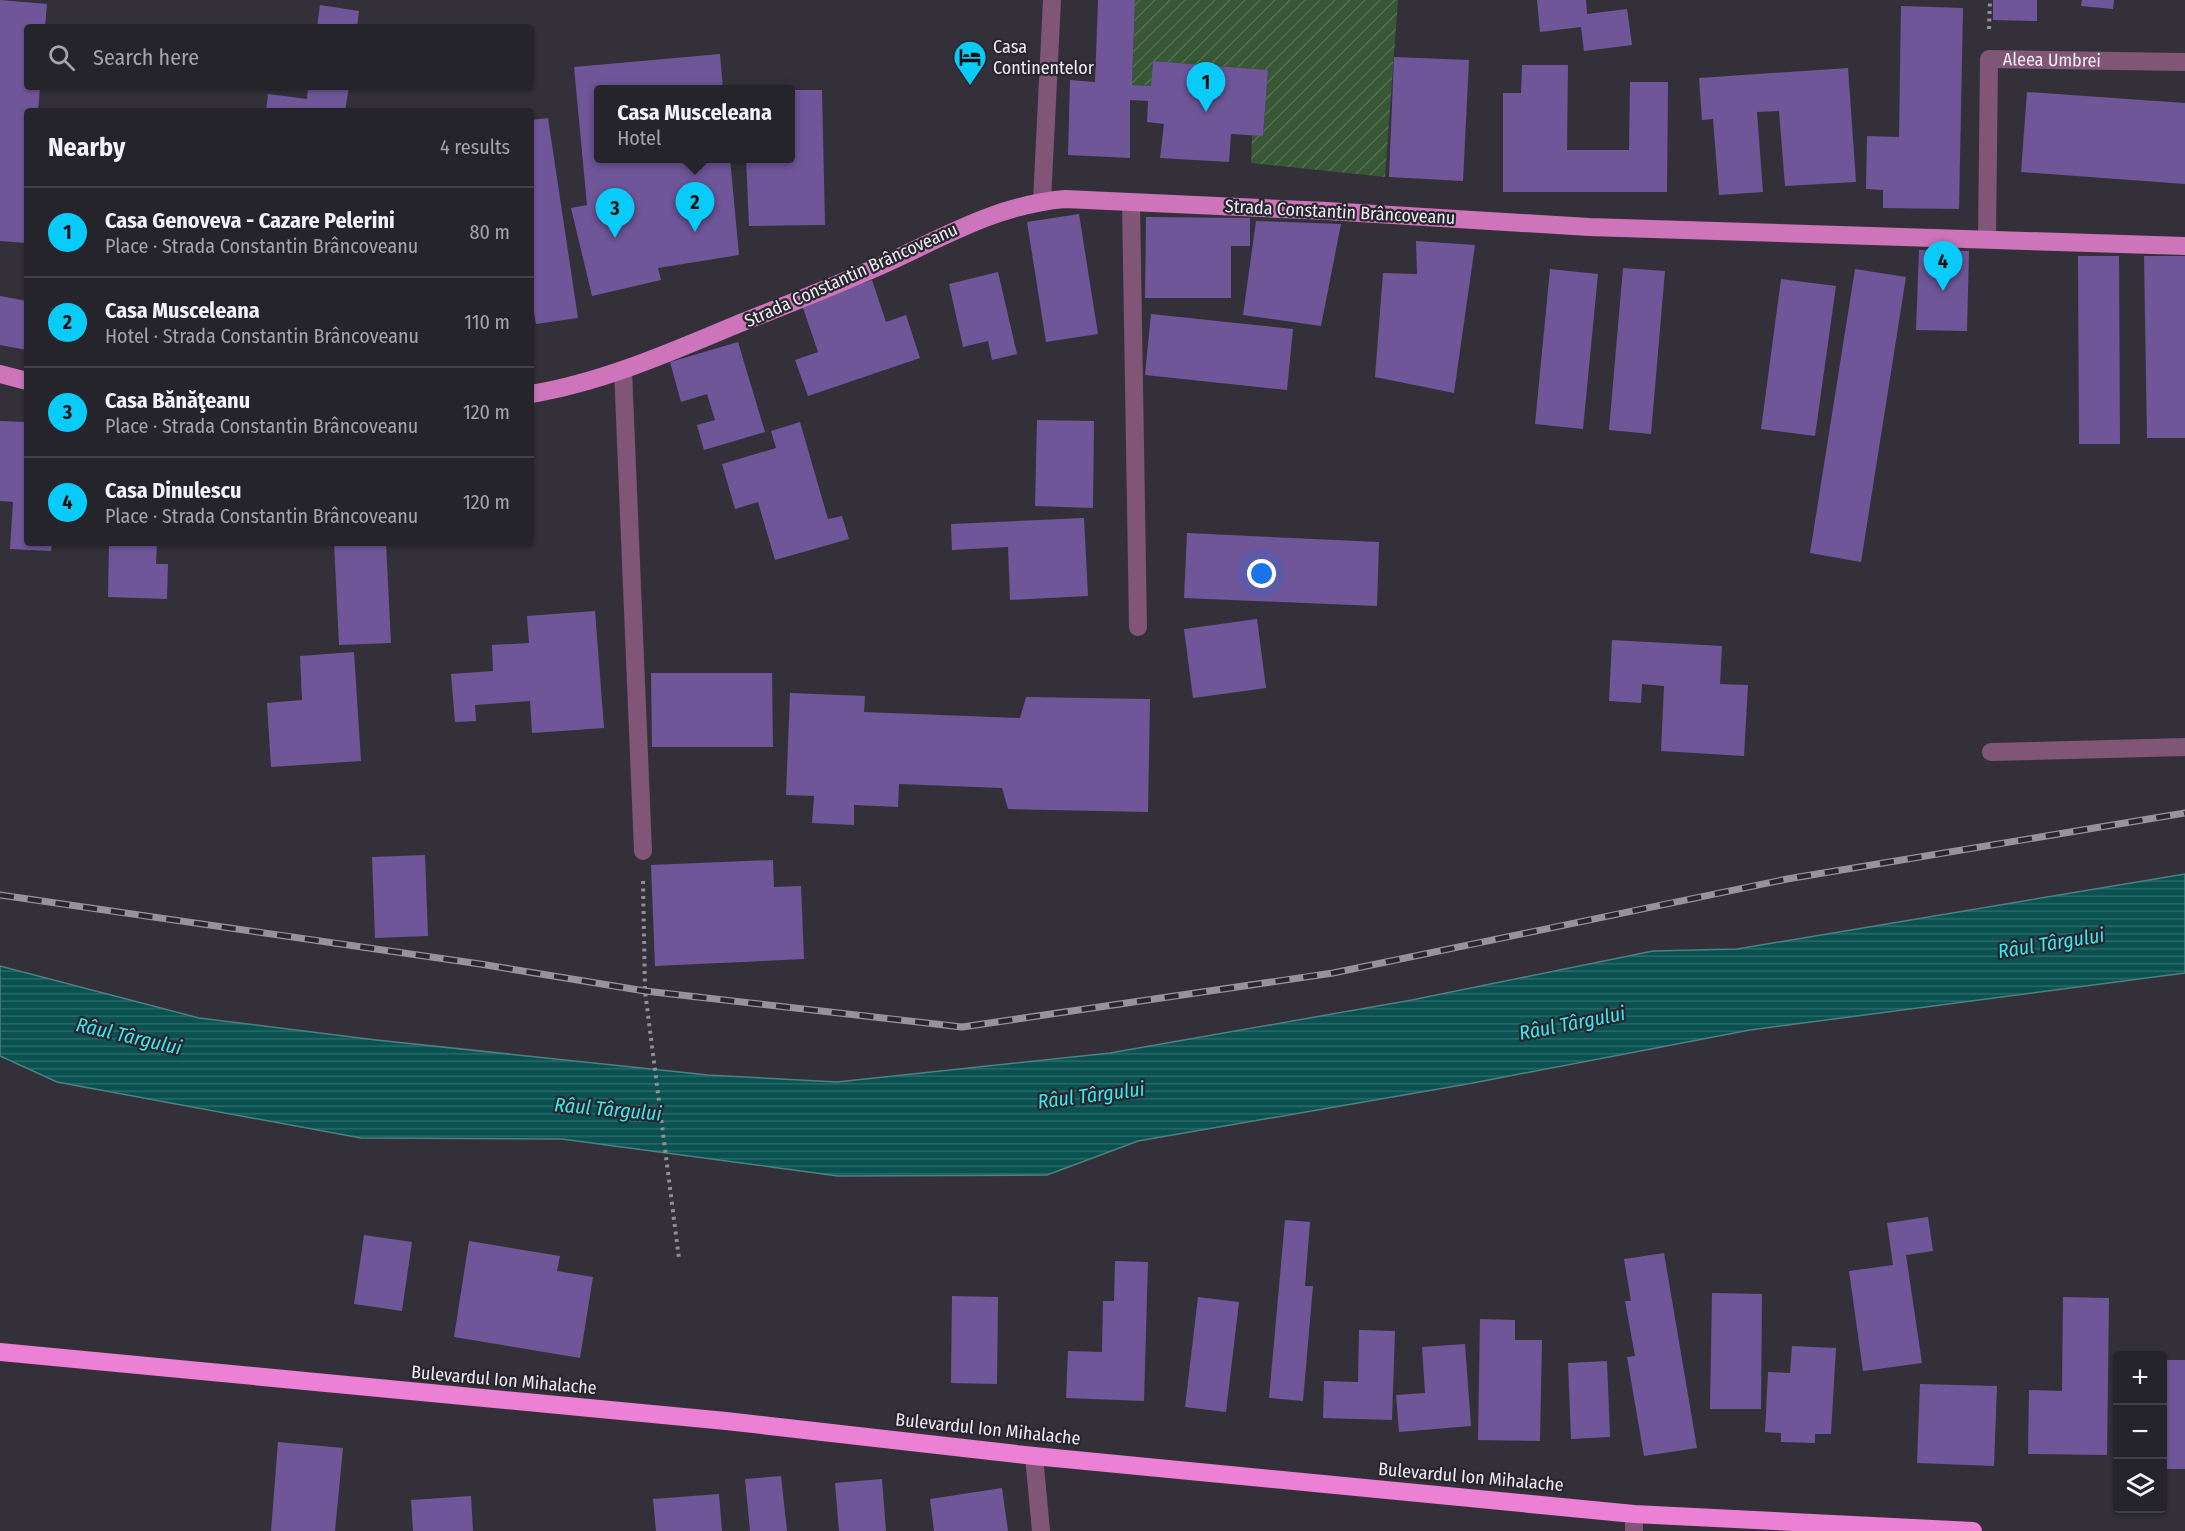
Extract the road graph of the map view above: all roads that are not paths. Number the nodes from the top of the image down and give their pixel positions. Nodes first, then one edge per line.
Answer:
1 (1052, 0) edge
2 (2185, 62) edge
3 (1042, 201) junction
4 (1131, 202) junction
5 (1987, 238) junction
6 (2185, 246) edge
7 (623, 370) junction
8 (0, 374) edge
9 (24, 380) edge
10 (534, 393) edge
11 (1138, 627) dead end
12 (2185, 747) edge
13 (1991, 752) dead end
14 (643, 850) road end
15 (0, 1352) edge
16 (1034, 1456) junction
17 (1634, 1522) edge
18 (1041, 1531) edge
19 (1973, 1531) edge

1 - 3 street
2 - 5 street, Aleea Umbrei
3 - 4 main road, Strada Constantin Brâncoveanu
3 - 7 main road, Strada Constantin Brâncoveanu
4 - 5 main road, Strada Constantin Brâncoveanu
4 - 11 street
5 - 6 main road, Strada Constantin Brâncoveanu
7 - 10 main road, Strada Constantin Brâncoveanu
7 - 14 street
8 - 9 main road
12 - 13 street
15 - 16 highway, Bulevardul Ion Mihalache
16 - 17 highway, Bulevardul Ion Mihalache
16 - 18 street
17 - 19 highway, Bulevardul Ion Mihalache

